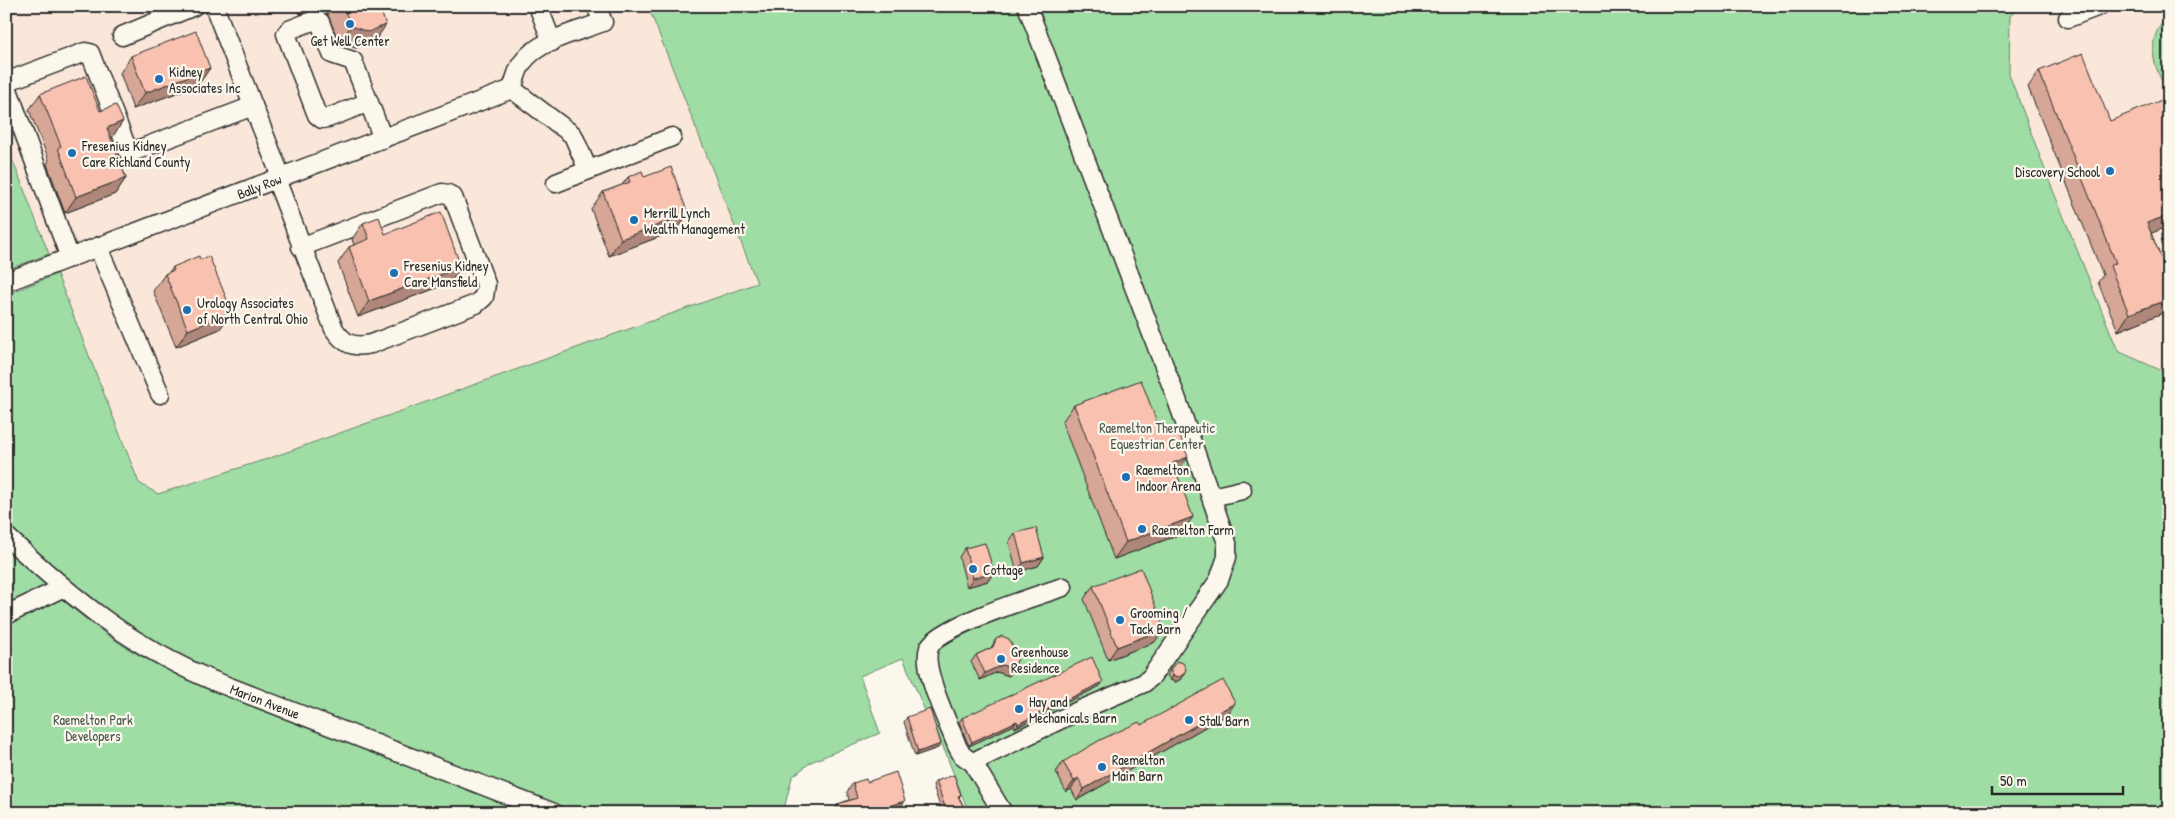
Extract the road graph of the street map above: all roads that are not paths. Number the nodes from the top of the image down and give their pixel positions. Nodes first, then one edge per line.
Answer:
1 (194, 6) edge
2 (214, 6) edge
3 (538, 6) edge
4 (596, 6) edge
5 (1027, 6) edge
6 (2099, 6) edge
7 (2068, 18) dead end
8 (122, 36) dead end
9 (552, 42) junction
10 (512, 89) junction
11 (369, 102) junction
12 (253, 106) junction
13 (672, 138) dead end
14 (383, 139) junction
15 (588, 170) junction
16 (278, 178) junction
17 (556, 182) dead end
18 (98, 247) junction
19 (302, 247) junction
20 (70, 258) junction
21 (6, 282) edge
22 (160, 394) dead end
23 (1242, 490) dead end
24 (1212, 497) junction
25 (6, 536) edge
26 (1063, 587) dead end
27 (62, 588) junction
28 (6, 614) edge
29 (976, 765) junction
30 (554, 813) edge
31 (1003, 813) edge

1 - 8 street
2 - 12 street
3 - 9 street
4 - 9 street
5 - 24 street
6 - 7 street
9 - 10 street
10 - 14 street, Bally Row
10 - 15 street
11 - 11 street
11 - 14 street
12 - 16 street
12 - 20 street
13 - 15 street
14 - 16 street, Bally Row
15 - 17 street
16 - 18 street, Bally Row
16 - 19 street
18 - 20 street, Bally Row
18 - 22 street
19 - 19 street
20 - 21 street, Bally Row
23 - 24 street
24 - 29 street
25 - 27 street, Marion Avenue
26 - 29 street
27 - 28 street
27 - 30 street, Marion Avenue
29 - 31 street

